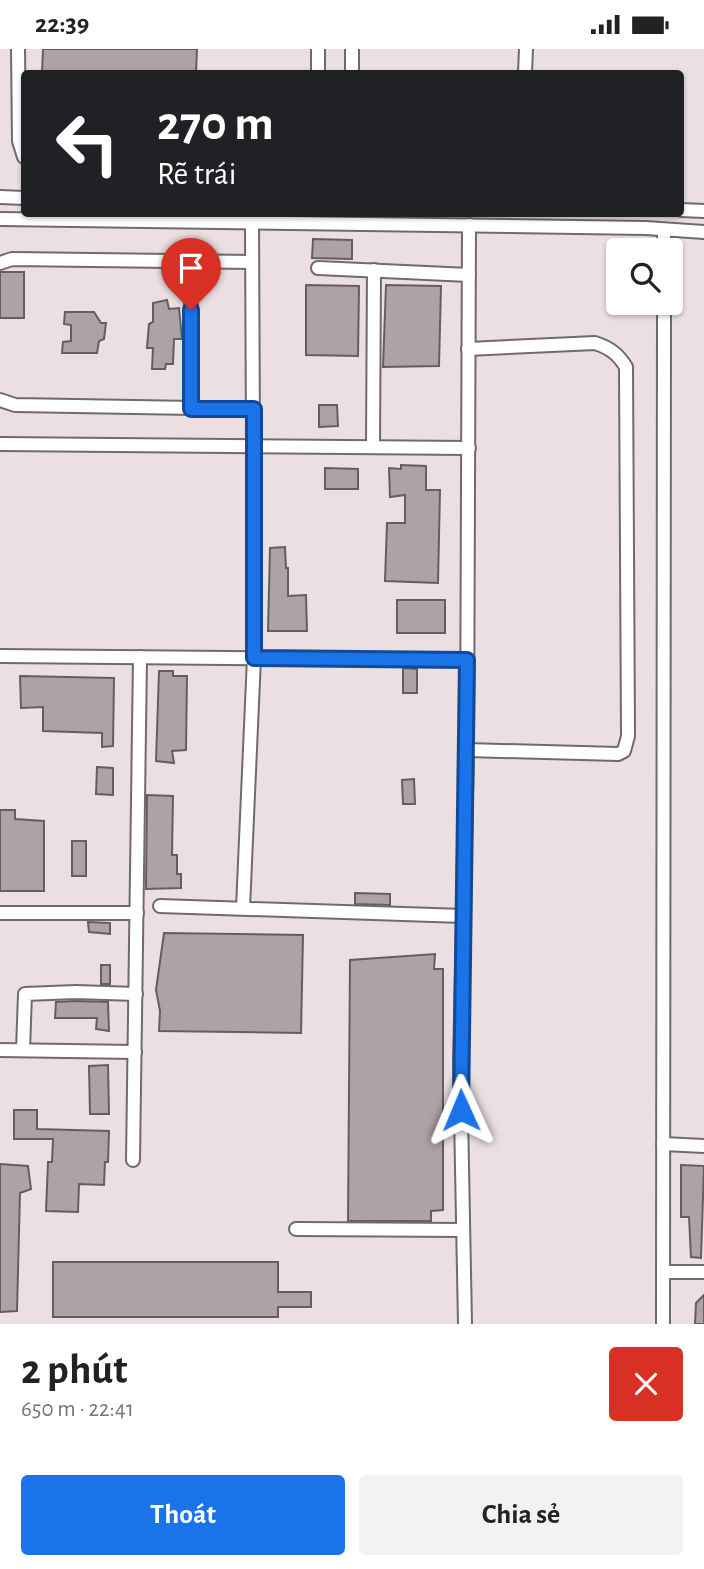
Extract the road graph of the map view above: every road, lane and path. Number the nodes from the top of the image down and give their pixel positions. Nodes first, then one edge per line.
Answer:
1 (18, 49) edge
2 (318, 49) edge
3 (352, 49) edge
4 (526, 49) edge
5 (318, 70) edge
6 (352, 70) edge
7 (526, 70) edge
8 (21, 147) edge
9 (0, 197) edge
10 (21, 198) edge
11 (684, 210) edge
12 (704, 211) edge
13 (0, 219) edge
14 (252, 222) junction
15 (469, 225) junction
16 (664, 230) junction
17 (704, 232) edge
18 (664, 238) edge
19 (191, 261) junction
20 (253, 262) junction
21 (0, 263) edge
22 (318, 268) dead end
23 (374, 271) junction
24 (468, 275) junction
25 (664, 315) edge
26 (468, 349) junction
27 (0, 400) edge
28 (191, 409) junction
29 (254, 409) junction
30 (0, 444) edge
31 (254, 447) junction
32 (373, 447) junction
33 (469, 448) junction
34 (0, 656) edge
35 (140, 657) junction
36 (254, 658) junction
37 (467, 660) junction
38 (467, 750) junction
39 (160, 906) dead end
40 (243, 908) junction
41 (0, 913) edge
42 (137, 913) junction
43 (463, 916) junction
44 (136, 994) junction
45 (0, 1050) edge
46 (23, 1050) junction
47 (135, 1052) junction
48 (663, 1143) junction
49 (704, 1146) edge
50 (133, 1160) dead end
51 (296, 1229) dead end
52 (463, 1230) junction
53 (663, 1272) junction
54 (704, 1272) edge
55 (663, 1323) edge
56 (465, 1324) edge

1 - 8 street
2 - 5 street
3 - 6 street
4 - 7 street
9 - 10 street
11 - 12 street
13 - 14 street
14 - 15 street
14 - 20 street
15 - 16 street
15 - 24 street
16 - 17 street
16 - 18 street
19 - 20 street
19 - 21 street
19 - 28 street
20 - 29 street
22 - 23 street
23 - 24 street
23 - 32 street
24 - 26 street
25 - 48 street
26 - 33 street
26 - 38 street
27 - 28 street
28 - 29 street
29 - 31 street
30 - 31 street
31 - 32 street
31 - 36 street
32 - 33 street
33 - 37 street
34 - 35 street
35 - 36 street
35 - 42 street
36 - 37 street
36 - 40 street
37 - 38 street
38 - 43 street
39 - 40 street
40 - 43 street
41 - 42 street
42 - 44 street
43 - 52 street
44 - 46 street
44 - 47 street
45 - 46 street
46 - 47 street
47 - 50 street
48 - 49 street
48 - 53 street
51 - 52 street
52 - 56 street
53 - 54 street
53 - 55 street

